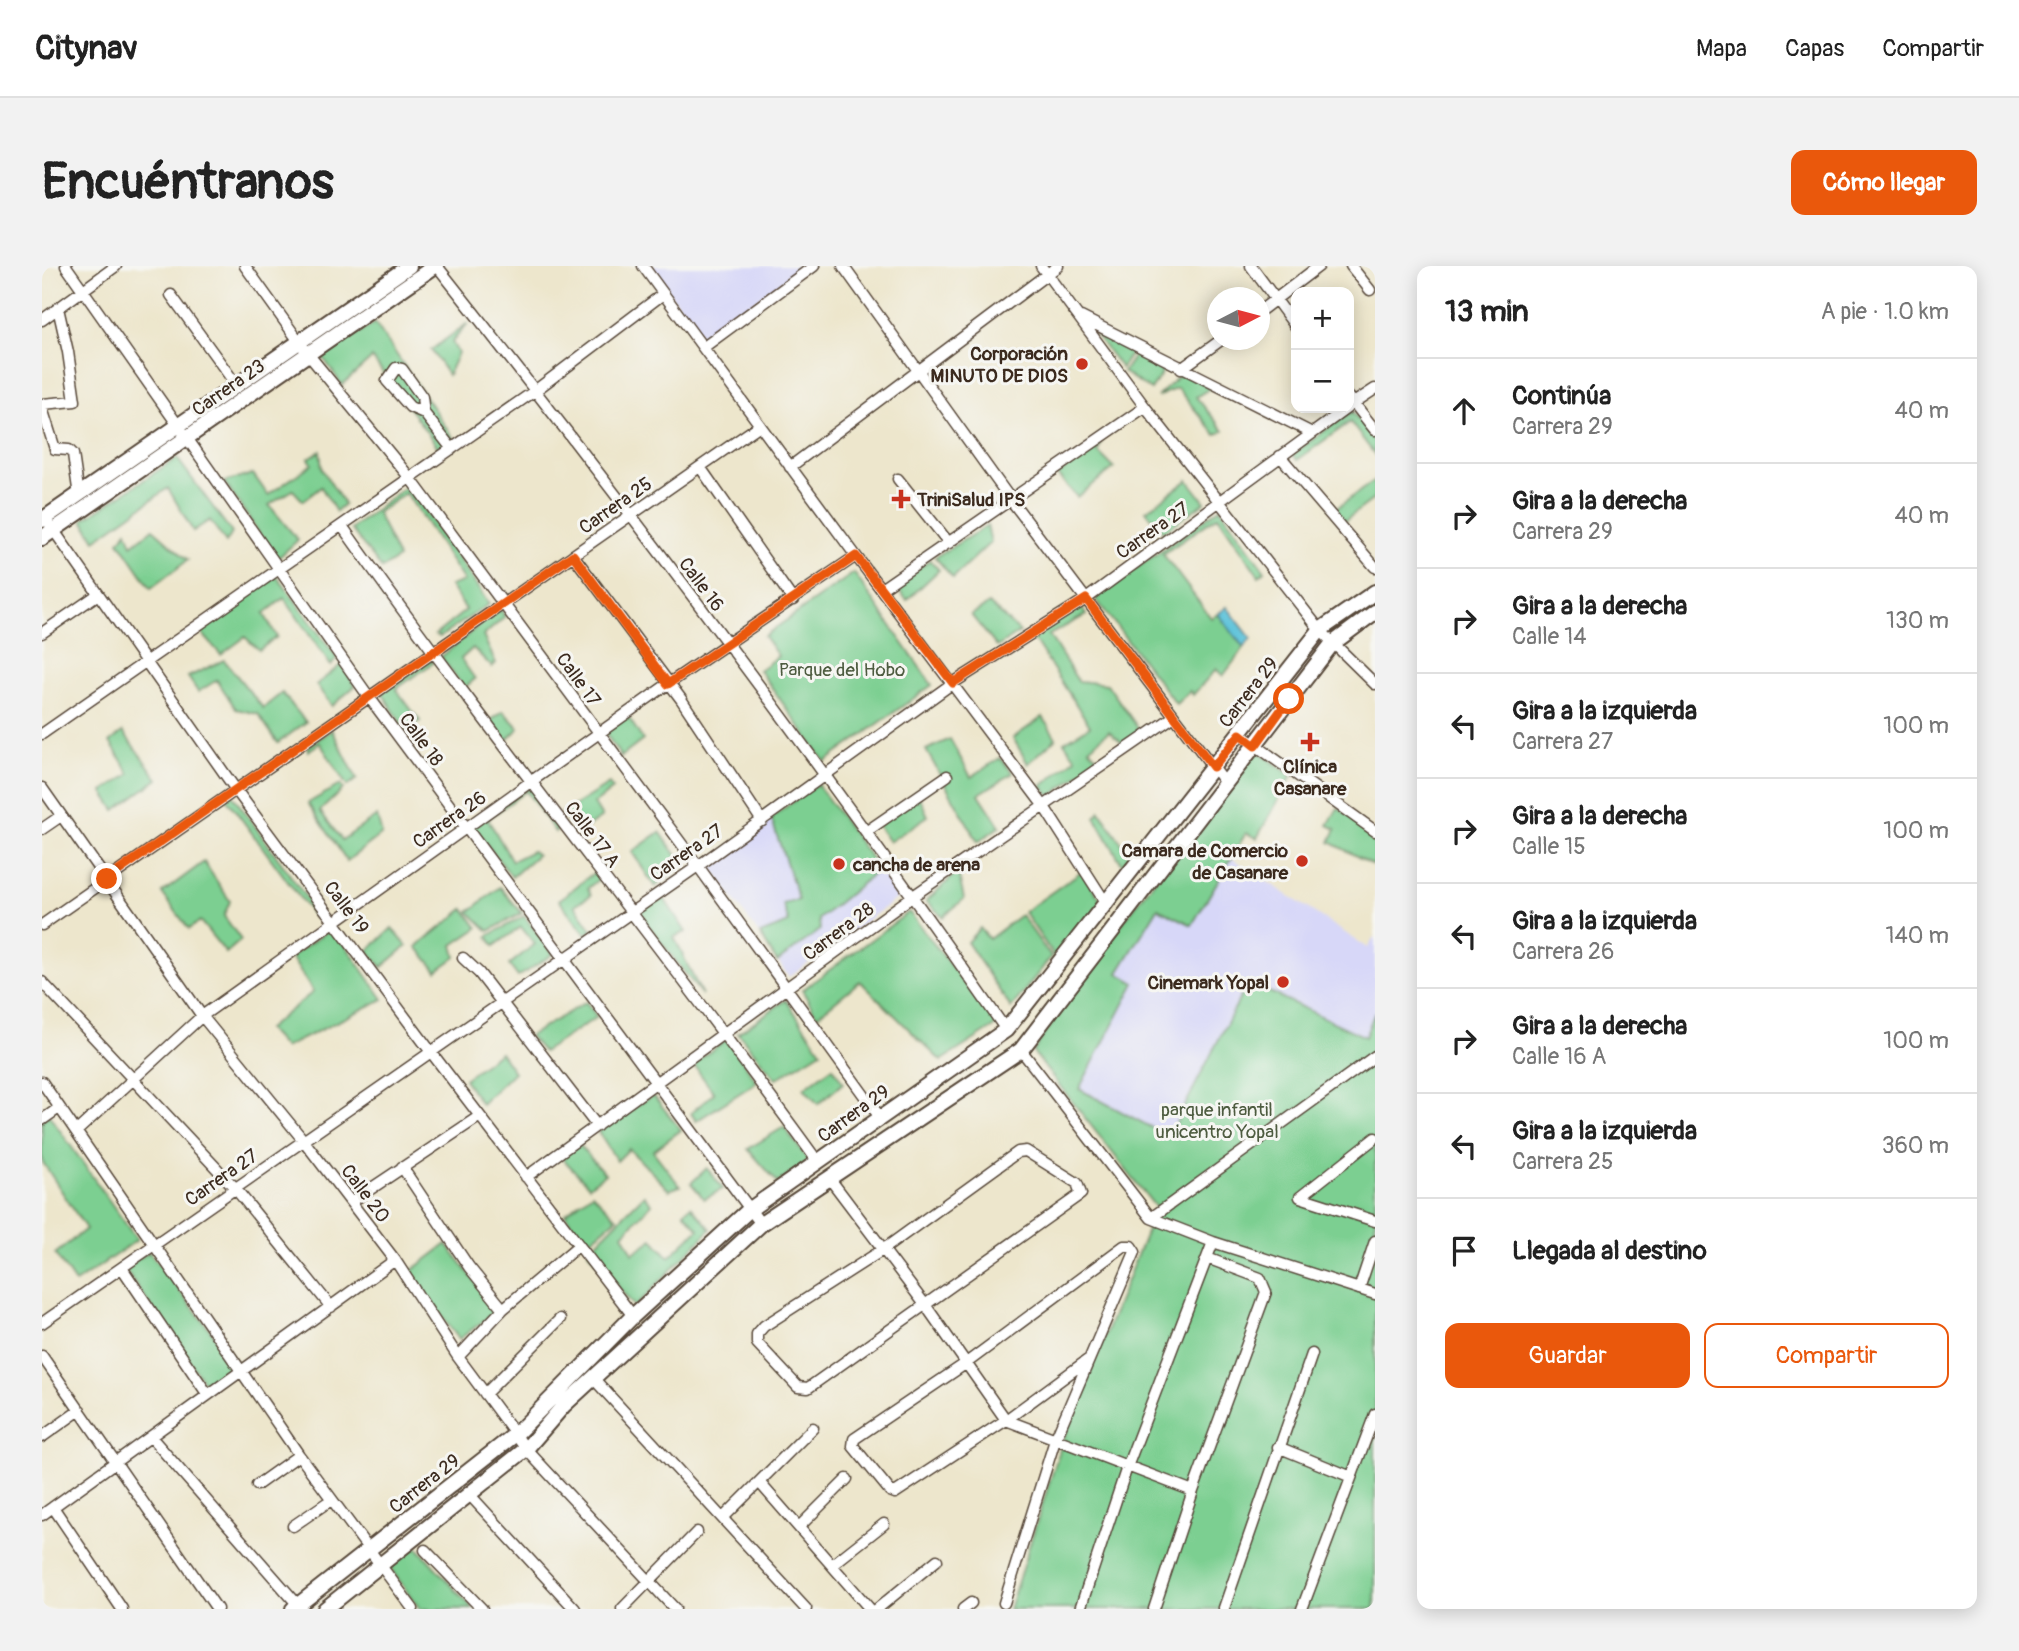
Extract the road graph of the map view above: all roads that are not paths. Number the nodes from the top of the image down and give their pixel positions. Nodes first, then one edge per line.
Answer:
1 (66, 266) edge
2 (116, 266) edge
3 (409, 266) edge
4 (436, 266) edge
5 (643, 266) edge
6 (814, 266) edge
7 (843, 266) edge
8 (1058, 266) edge
9 (1251, 266) edge
10 (1319, 266) edge
11 (1351, 266) edge
12 (247, 267) edge
13 (1044, 270) edge
14 (83, 289) junction
15 (1370, 290) dead end
16 (663, 294) junction
17 (171, 295) dead end
18 (1275, 299) junction
19 (1270, 303) edge
20 (58, 308) junction
21 (1077, 314) junction
22 (42, 320) edge
23 (1291, 320) edge
24 (299, 342) junction
25 (704, 347) junction
26 (1207, 350) edge
27 (308, 354) junction
28 (1181, 369) junction
29 (918, 370) junction
30 (237, 386) junction
31 (1375, 389) edge
32 (536, 390) junction
33 (1354, 402) edge
34 (42, 406) edge
35 (1145, 407) junction
36 (1354, 408) edge
37 (424, 413) junction
38 (1338, 413) edge
39 (760, 425) junction
40 (1375, 430) edge
41 (1312, 433) junction
42 (181, 434) junction
43 (452, 449) junction
44 (1280, 456) junction
45 (700, 467) junction
46 (790, 467) junction
47 (410, 478) junction
48 (898, 479) dead end
49 (79, 496) junction
50 (1011, 500) junction
51 (1221, 503) junction
52 (629, 516) junction
53 (43, 517) edge
54 (342, 526) junction
55 (48, 534) edge
56 (949, 542) junction
57 (573, 555) junction
58 (856, 556) junction
59 (1375, 567) edge
60 (279, 570) junction
61 (881, 589) junction
62 (1375, 592) edge
63 (97, 595) junction
64 (1086, 599) junction
65 (793, 600) junction
66 (503, 604) junction
67 (1375, 612) edge
68 (1320, 630) junction
69 (42, 633) edge
70 (1332, 644) junction
71 (727, 645) junction
72 (432, 653) junction
73 (146, 660) junction
74 (953, 683) junction
75 (668, 684) junction
76 (1375, 684) edge
77 (369, 697) junction
78 (1173, 717) junction
79 (42, 734) edge
80 (598, 734) junction
81 (1240, 734) junction
82 (1255, 746) junction
83 (1213, 767) junction
84 (827, 775) junction
85 (947, 776) dead end
86 (532, 783) junction
87 (1225, 783) junction
88 (42, 788) edge
89 (236, 790) junction
90 (1044, 805) junction
91 (61, 816) junction
92 (762, 821) junction
93 (42, 829) edge
94 (466, 829) junction
95 (867, 831) junction
96 (1375, 831) edge
97 (698, 866) junction
98 (107, 879) junction
99 (913, 896) junction
100 (1107, 905) junction
101 (630, 912) junction
102 (335, 921) junction
103 (42, 925) edge
104 (463, 958) dead end
105 (565, 958) junction
106 (42, 982) edge
107 (788, 989) junction
108 (501, 1002) junction
109 (202, 1016) junction
110 (1006, 1030) junction
111 (725, 1034) junction
112 (1021, 1050) junction
113 (431, 1052) junction
114 (1375, 1056) edge
115 (132, 1078) junction
116 (42, 1082) edge
117 (658, 1082) junction
118 (59, 1108) junction
119 (480, 1116) junction
120 (879, 1116) junction
121 (42, 1120) edge
122 (597, 1126) junction
123 (78, 1130) junction
124 (1375, 1138) edge
125 (304, 1140) junction
126 (818, 1162) junction
127 (402, 1167) junction
128 (526, 1177) junction
129 (830, 1179) junction
130 (235, 1188) junction
131 (351, 1202) junction
132 (750, 1210) junction
133 (1151, 1218) junction
134 (1375, 1221) edge
135 (761, 1224) junction
136 (1375, 1241) edge
137 (1213, 1242) junction
138 (579, 1245) junction
139 (154, 1246) junction
140 (884, 1248) junction
141 (1207, 1258) junction
142 (395, 1260) junction
143 (122, 1268) junction
144 (1359, 1289) junction
145 (1375, 1294) edge
146 (926, 1306) junction
147 (331, 1307) junction
148 (503, 1309) junction
149 (633, 1316) junction
150 (560, 1319) dead end
151 (42, 1323) edge
152 (1312, 1354) dead end
153 (42, 1356) edge
154 (458, 1357) junction
155 (1089, 1359) junction
156 (965, 1364) junction
157 (241, 1370) junction
158 (593, 1378) junction
159 (485, 1394) junction
160 (208, 1395) junction
161 (79, 1410) junction
162 (1375, 1414) edge
163 (1006, 1420) junction
164 (813, 1428) dead end
165 (517, 1433) junction
166 (42, 1437) edge
167 (151, 1437) junction
168 (1055, 1440) junction
169 (1278, 1447) junction
170 (526, 1449) junction
171 (299, 1455) junction
172 (117, 1462) junction
173 (1127, 1466) junction
174 (1349, 1476) junction
175 (847, 1479) dead end
176 (760, 1482) junction
177 (257, 1485) dead end
178 (1193, 1491) junction
179 (468, 1493) junction
180 (331, 1500) junction
181 (53, 1507) junction
182 (42, 1515) edge
183 (724, 1517) junction
184 (884, 1524) dead end
185 (293, 1526) dead end
186 (799, 1527) junction
187 (697, 1532) dead end
188 (370, 1550) junction
189 (425, 1550) dead end
190 (937, 1560) dead end
191 (380, 1564) junction
192 (832, 1565) junction
193 (650, 1580) junction
194 (1004, 1603) dead end
195 (296, 1607) edge
196 (1224, 1608) edge
197 (122, 1609) edge
198 (217, 1609) edge
199 (325, 1609) edge
200 (413, 1609) edge
201 (482, 1609) edge
202 (575, 1609) edge
203 (621, 1609) edge
204 (675, 1609) edge
205 (806, 1609) edge
206 (870, 1609) edge
207 (877, 1609) edge
208 (1080, 1609) edge
209 (1154, 1609) edge
210 (1302, 1609) edge

1 - 14 street, Calle 18
2 - 14 street
3 - 24 main road, Carrera 23
4 - 27 main road, Carrera 23
4 - 32 street, Calle 16
5 - 16 street
6 - 25 street
7 - 29 street
8 - 13 street
9 - 18 street
10 - 18 street
11 - 15 street
12 - 24 street, Calle 17
13 - 21 street
13 - 29 street
14 - 20 street
14 - 42 street, Calle 18
16 - 25 street
16 - 32 street
17 - 30 street
18 - 19 street
18 - 23 street
20 - 22 street
20 - 34 street
21 - 28 street
21 - 35 street
24 - 27 street, Calle 17
24 - 30 main road, Carrera 23
25 - 39 street
26 - 28 street
27 - 42 main road, Carrera 23
27 - 47 street, Calle 17
28 - 41 street
29 - 46 street
29 - 50 street
30 - 42 main road, Carrera 23
31 - 33 street, Carrera 27
32 - 43 street
32 - 52 street, Calle 16
34 - 49 street
35 - 50 street
35 - 51 street
36 - 40 street
37 - 37 street
37 - 43 street
38 - 41 street, Carrera 27
39 - 45 street, Carrera 25
39 - 46 street
41 - 44 street, Carrera 27
42 - 49 main road, Carrera 23
42 - 55 main road, Carrera 23
42 - 60 street, Calle 18
43 - 47 street
44 - 51 street, Carrera 27
44 - 59 street
45 - 52 street, Carrera 25
45 - 65 street
46 - 58 street
47 - 54 street
47 - 66 street, Calle 17
48 - 56 street
49 - 53 main road, Carrera 23
50 - 56 street
50 - 64 street
51 - 64 street, Carrera 27
51 - 68 street
52 - 57 street, Carrera 25
52 - 71 street, Calle 16
53 - 55 street, Calle 19
54 - 60 street
54 - 72 street, Calle 17 A
55 - 63 street, Calle 19
56 - 61 street
57 - 66 street, Carrera 25
57 - 75 street
58 - 61 street
58 - 65 street, Carrera 26
60 - 73 street
60 - 77 street, Calle 18
61 - 74 street
62 - 68 main road, Carrera 29
63 - 69 street
63 - 73 street, Calle 19
64 - 74 street, Carrera 27
64 - 78 street
65 - 71 street, Carrera 26
66 - 72 street, Carrera 25
66 - 80 street, Calle 17
67 - 70 main road, Carrera 29
68 - 70 street
68 - 81 main road, Carrera 29
70 - 76 street
70 - 82 main road, Carrera 29
71 - 75 street, Carrera 26
71 - 84 street, Calle 16
72 - 77 street, Carrera 25
72 - 86 street, Calle 17 A
73 - 79 street
73 - 89 street, Calle 19
74 - 84 street, Carrera 27
74 - 90 street
75 - 80 street, Carrera 26
75 - 92 street
77 - 89 street, Carrera 25
77 - 94 street, Calle 18
78 - 83 street
78 - 90 street, Carrera 28
80 - 86 street, Carrera 26
80 - 97 street, Calle 17
81 - 82 street
81 - 83 main road, Carrera 29
82 - 87 main road, Carrera 29
82 - 96 street
83 - 87 street
83 - 100 main road, Carrera 29
84 - 92 street, Carrera 27
84 - 95 street, Calle 16
85 - 95 street
86 - 94 street, Carrera 26
86 - 101 street, Calle 17 A
87 - 112 main road, Carrera 29
88 - 91 street, Calle 20
89 - 98 street, Carrera 25
89 - 102 street, Calle 19
90 - 99 street, Carrera 28
90 - 100 street
91 - 93 street
91 - 98 street, Calle 20
92 - 97 street, Carrera 27
94 - 102 street, Carrera 26
94 - 105 street, Calle 18
95 - 99 street, Calle 16
97 - 101 street, Carrera 27
97 - 107 street, Calle 17
98 - 103 street, Carrera 25
98 - 109 street, Calle 20
99 - 107 street, Carrera 28
99 - 110 street, Calle 16
100 - 110 main road, Carrera 29
101 - 105 street, Carrera 27
101 - 111 street, Calle 17 A
102 - 109 street, Carrera 26
102 - 113 street, Calle 19
104 - 108 street
105 - 108 street, Carrera 27
105 - 117 street, Calle 18
106 - 115 street
107 - 111 street, Carrera 28
107 - 120 street, Calle 17
108 - 113 street, Carrera 27
108 - 122 street
109 - 115 street, Carrera 26
109 - 125 street, Calle 20
110 - 120 main road, Carrera 29
111 - 117 street, Carrera 28
111 - 126 street, Calle 17 A
112 - 129 main road, Carrera 29
112 - 133 street
113 - 119 street, Calle 19
113 - 125 street, Carrera 27
114 - 133 street
115 - 123 street, Carrera 26
115 - 130 street
116 - 118 street
117 - 122 street, Carrera 28
117 - 132 street, Calle 18
118 - 121 street
118 - 123 street
119 - 127 street
119 - 128 street, Calle 19
120 - 126 main road, Carrera 29
122 - 128 street, Carrera 28
123 - 139 street
124 - 134 street
125 - 130 street, Carrera 27
125 - 131 street, Calle 20
126 - 132 main road, Carrera 29
127 - 131 street
127 - 148 street
128 - 138 street, Calle 19
129 - 135 main road, Carrera 29
129 - 140 street
130 - 139 street, Carrera 27
130 - 147 street
131 - 142 street, Calle 20
132 - 135 street, Calle 18
132 - 149 main road, Carrera 29
133 - 137 street
135 - 158 main road, Carrera 29
136 - 144 street
137 - 141 street
137 - 144 street
138 - 148 street
138 - 149 street, Calle 19
139 - 143 street, Carrera 27
139 - 157 street
140 - 146 street
140 - 146 street
140 - 146 street
141 - 173 street
141 - 178 street
142 - 147 street
142 - 154 street, Calle 20
143 - 151 street, Carrera 27
143 - 160 street
144 - 145 street
146 - 156 street
147 - 157 street
148 - 154 street
149 - 165 main road, Carrera 29
150 - 159 street
152 - 169 street
153 - 161 street
154 - 159 street, Calle 20
155 - 156 street
155 - 163 street
155 - 168 street
156 - 163 street
156 - 163 street
157 - 160 street
157 - 171 street
158 - 170 main road, Carrera 29
158 - 183 street
159 - 165 street, Calle 20
160 - 167 street
161 - 166 street
161 - 172 street
162 - 174 street
163 - 168 street
164 - 176 street
165 - 170 street, Calle 20
165 - 188 main road, Carrera 29
167 - 172 street
167 - 195 street
168 - 173 street
168 - 194 street
169 - 174 street
169 - 196 street
170 - 179 main road, Carrera 29
170 - 193 street, Calle 20
171 - 177 street
171 - 180 street
172 - 181 street
172 - 198 street
173 - 178 street
173 - 208 street
174 - 210 street
175 - 186 street
176 - 183 street
176 - 186 street
178 - 209 street
179 - 191 main road, Carrera 29
179 - 202 street
180 - 185 street
180 - 188 street
181 - 182 street
181 - 197 street
183 - 205 street
184 - 192 street
186 - 192 street
187 - 193 street
188 - 191 street
188 - 195 main road, Carrera 29
189 - 201 street
190 - 207 street
191 - 199 main road, Carrera 29
191 - 200 street
192 - 206 street
193 - 203 street
193 - 204 street, Calle 20

